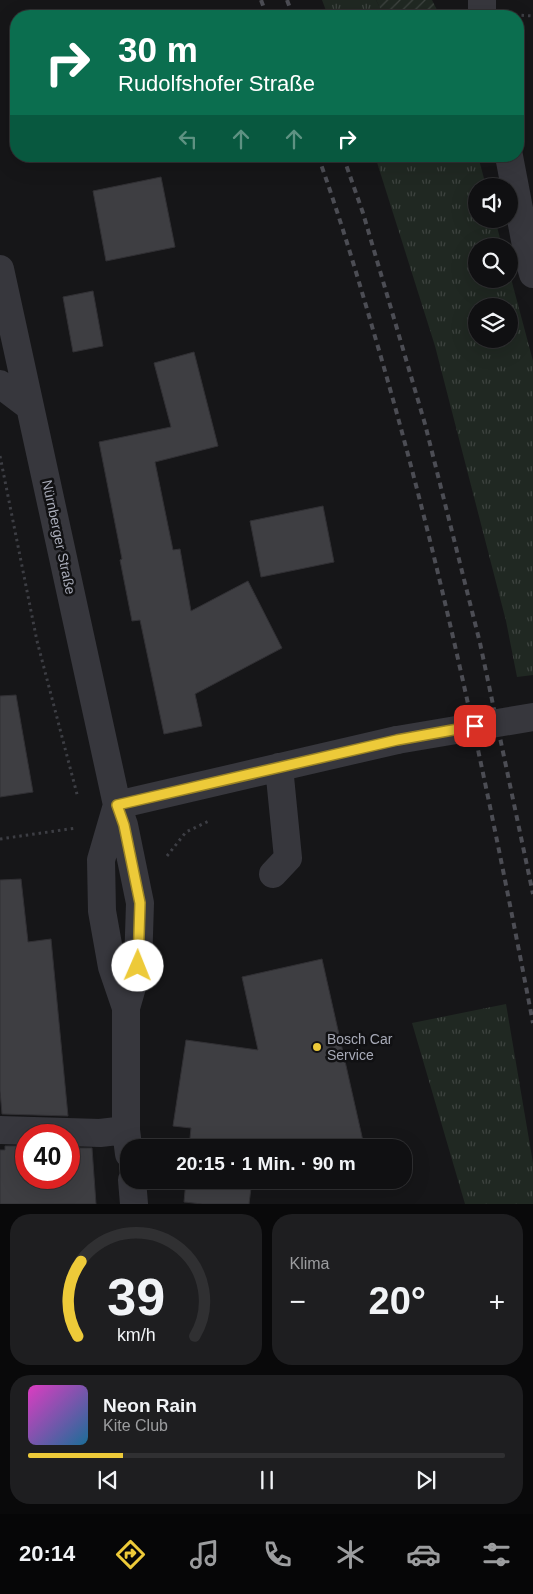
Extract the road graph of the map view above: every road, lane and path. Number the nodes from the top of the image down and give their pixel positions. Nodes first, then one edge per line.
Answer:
1 (510, 162) edge
2 (0, 269) edge
3 (533, 274) edge
4 (0, 384) edge
5 (30, 407) junction
6 (0, 456) edge
7 (533, 716) edge
8 (279, 767) junction
9 (79, 799) dead end
10 (117, 805) junction
11 (218, 817) dead end
12 (78, 828) dead end
13 (0, 839) edge
14 (165, 860) dead end
15 (273, 874) dead end
16 (126, 1008) junction
17 (0, 1130) edge
18 (120, 1139) edge
19 (128, 1139) edge
20 (133, 1189) edge
21 (134, 1204) edge

1 - 3 street
2 - 5 street, Nürnberger Straße
4 - 5 street
5 - 10 street, Nürnberger Straße
6 - 9 path
7 - 8 street, bridge
8 - 10 street
8 - 15 street
10 - 16 street, Nürnberger Straße
10 - 16 street, Nürnberger Straße
11 - 14 path
12 - 13 path
16 - 19 street, Nürnberger Straße
17 - 18 street
20 - 21 street

